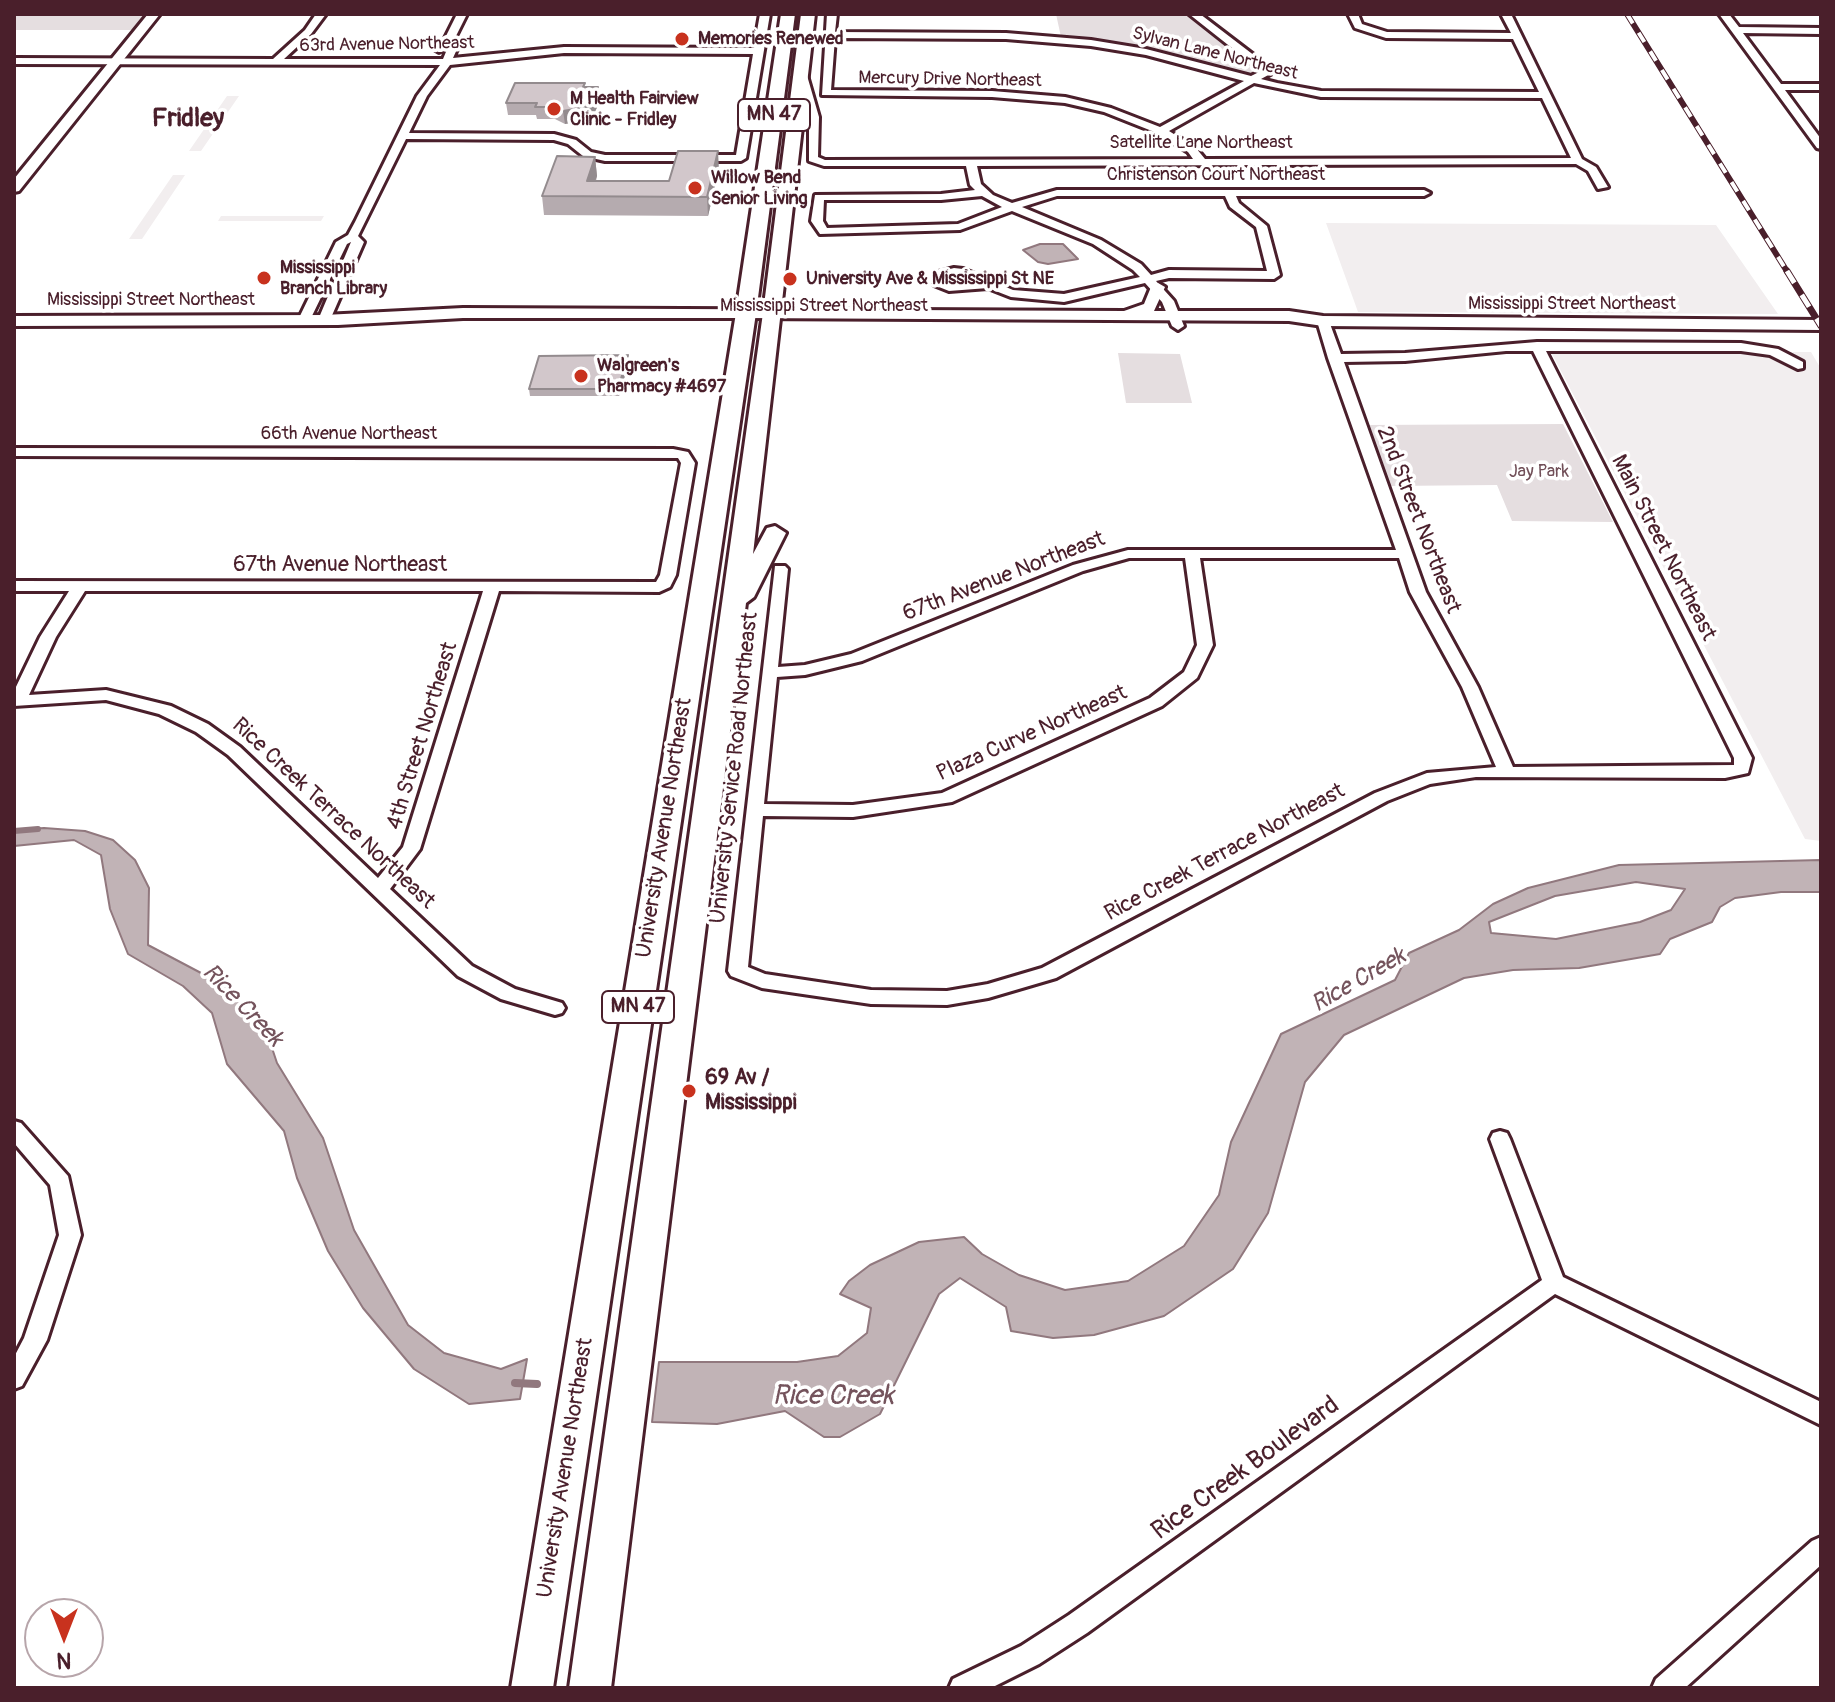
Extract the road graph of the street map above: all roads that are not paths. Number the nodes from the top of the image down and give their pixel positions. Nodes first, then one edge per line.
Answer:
1 (154, 14) edge
2 (321, 14) edge
3 (462, 14) edge
4 (765, 14) edge
5 (788, 14) edge
6 (808, 14) edge
7 (832, 14) edge
8 (1194, 14) edge
9 (1353, 14) edge
10 (1506, 14) edge
11 (1724, 14) edge
12 (1736, 30) junction
13 (1821, 31) edge
14 (830, 35) junction
15 (1517, 36) junction
16 (448, 42) junction
17 (759, 51) junction
18 (14, 61) edge
19 (115, 62) junction
20 (275, 62) junction
21 (433, 62) junction
22 (447, 62) junction
23 (801, 72) junction
24 (1255, 81) junction
25 (1777, 87) junction
26 (1821, 87) edge
27 (425, 89) junction
28 (1545, 95) junction
29 (1161, 131) junction
30 (402, 136) junction
31 (1821, 146) edge
32 (1201, 161) junction
33 (1578, 161) junction
34 (971, 162) junction
35 (1602, 187) dead end
36 (14, 188) edge
37 (983, 193) junction
38 (1229, 193) junction
39 (1424, 193) dead end
40 (1011, 208) junction
41 (352, 237) junction
42 (1154, 282) junction
43 (988, 284) dead end
44 (1126, 315) junction
45 (18, 320) edge
46 (304, 320) junction
47 (324, 320) junction
48 (758, 320) junction
49 (1176, 321) junction
50 (1323, 321) junction
51 (1821, 325) edge
52 (1537, 346) junction
53 (1334, 358) junction
54 (1798, 365) dead end
55 (14, 452) edge
56 (775, 533) dead end
57 (1192, 552) junction
58 (1403, 554) junction
59 (780, 569) dead end
60 (665, 584) joint
61 (14, 586) edge
62 (80, 586) junction
63 (492, 588) junction
64 (732, 616) junction
65 (769, 673) junction
66 (16, 700) edge
67 (1742, 769) joint
68 (1507, 772) junction
69 (755, 810) junction
70 (380, 888) junction
71 (738, 971) joint
72 (555, 1008) dead end
73 (14, 1129) edge
74 (1500, 1139) dead end
75 (1554, 1283) junction
76 (14, 1379) edge
77 (1821, 1414) edge
78 (1821, 1549) edge
79 (532, 1688) edge
80 (590, 1688) edge
81 (962, 1688) edge
82 (1665, 1688) edge

1 - 19 street
2 - 20 street
3 - 16 street
4 - 17 street
5 - 48 main road, University Avenue Northeast / MN 47
6 - 23 main road, University Avenue Northeast / MN 47
7 - 14 street
8 - 24 street
9 - 15 street
10 - 15 street
11 - 12 street
12 - 13 street
12 - 25 street
14 - 24 street, Sylvan Lane Northeast
14 - 29 street, Mercury Drive Northeast
15 - 28 street
16 - 21 street
16 - 22 street
17 - 22 street, 63rd Avenue Northeast
17 - 30 street
18 - 19 street, 63rd Avenue Northeast
19 - 20 street, 63rd Avenue Northeast
19 - 36 street
20 - 21 street, 63rd Avenue Northeast
21 - 22 street, 63rd Avenue Northeast
21 - 27 street
22 - 27 street
23 - 34 street, Satellite Lane Northeast
23 - 48 main road, University Avenue Northeast / MN 47
24 - 28 street, Sylvan Lane Northeast
24 - 29 street
25 - 26 street
25 - 31 street
27 - 30 street
28 - 33 street
29 - 32 street, Mercury Drive Northeast
30 - 41 street
32 - 33 street, Satellite Lane Northeast
32 - 34 street, Satellite Lane Northeast
33 - 35 street
34 - 37 street
37 - 40 street
37 - 40 street, Christenson Court Northeast
38 - 39 street, Christenson Court Northeast
38 - 40 street, Christenson Court Northeast
38 - 42 street
40 - 42 street
41 - 46 street
41 - 47 street
42 - 43 street
42 - 44 street
42 - 49 street
44 - 48 street, Mississippi Street Northeast
44 - 49 street, Mississippi Street Northeast
45 - 46 street, Mississippi Street Northeast
46 - 47 street, Mississippi Street Northeast
47 - 48 street, Mississippi Street Northeast
48 - 49 street, Mississippi Street Northeast
48 - 64 main road, University Avenue Northeast / MN 47
48 - 79 main road, University Avenue Northeast / MN 47
49 - 50 street, Mississippi Street Northeast
50 - 51 street, Mississippi Street Northeast
50 - 53 street, 2nd Street Northeast
52 - 53 street, Mississippi Street Northeast
52 - 54 street, Mississippi Street Northeast
52 - 67 street, Main Street Northeast
53 - 58 street, 2nd Street Northeast
55 - 60 street, 66th Avenue Northeast
56 - 64 main road
57 - 58 street, 67th Avenue Northeast
57 - 65 street, 67th Avenue Northeast
57 - 69 street, Plaza Curve Northeast
58 - 68 street, 2nd Street Northeast
59 - 65 street, University Service Road Northeast
60 - 63 street, 67th Avenue Northeast
61 - 62 street, 67th Avenue Northeast
62 - 63 street, 67th Avenue Northeast
62 - 66 street
63 - 70 street, 4th Street Northeast
64 - 80 main road, University Avenue Northeast / MN 47
65 - 69 street, University Service Road Northeast
66 - 70 street, Rice Creek Terrace Northeast
67 - 68 street, Rice Creek Terrace Northeast
68 - 71 street, Rice Creek Terrace Northeast
69 - 71 street, University Service Road Northeast
70 - 72 street, Rice Creek Terrace Northeast
73 - 76 street
74 - 75 street
75 - 77 street
75 - 81 street, Rice Creek Boulevard
78 - 82 street

